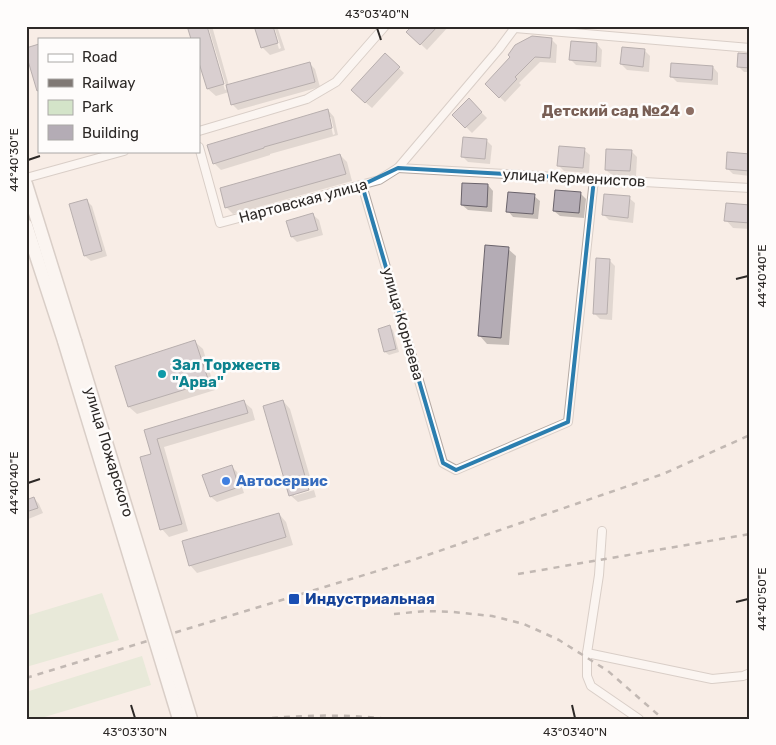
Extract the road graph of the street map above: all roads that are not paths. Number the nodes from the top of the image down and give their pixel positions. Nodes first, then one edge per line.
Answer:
1 (386, 26) edge
2 (516, 27) edge
3 (750, 48) edge
4 (200, 131) edge
5 (200, 151) edge
6 (120, 152) edge
7 (398, 168) junction
8 (26, 178) edge
9 (594, 179) junction
10 (26, 184) edge
11 (362, 186) junction
12 (750, 188) edge
13 (26, 225) edge
14 (69, 341) junction
15 (602, 532) dead end
16 (587, 653) junction
17 (750, 673) edge
18 (179, 719) edge
19 (191, 719) edge
20 (639, 719) edge

1 - 4 street
2 - 3 street
2 - 7 street, Нартовская улица
5 - 11 street, Нартовская улица
6 - 8 street
7 - 9 street, улица Керменистов
7 - 11 street, Нартовская улица
9 - 11 street, улица Корнеева
9 - 12 street, улица Керменистов
10 - 14 main road, улица Пожарского
13 - 14 main road, улица Пожарского
14 - 18 main road, улица Пожарского, bridge
14 - 19 main road, улица Пожарского, bridge
15 - 16 street
16 - 17 street
16 - 20 street

